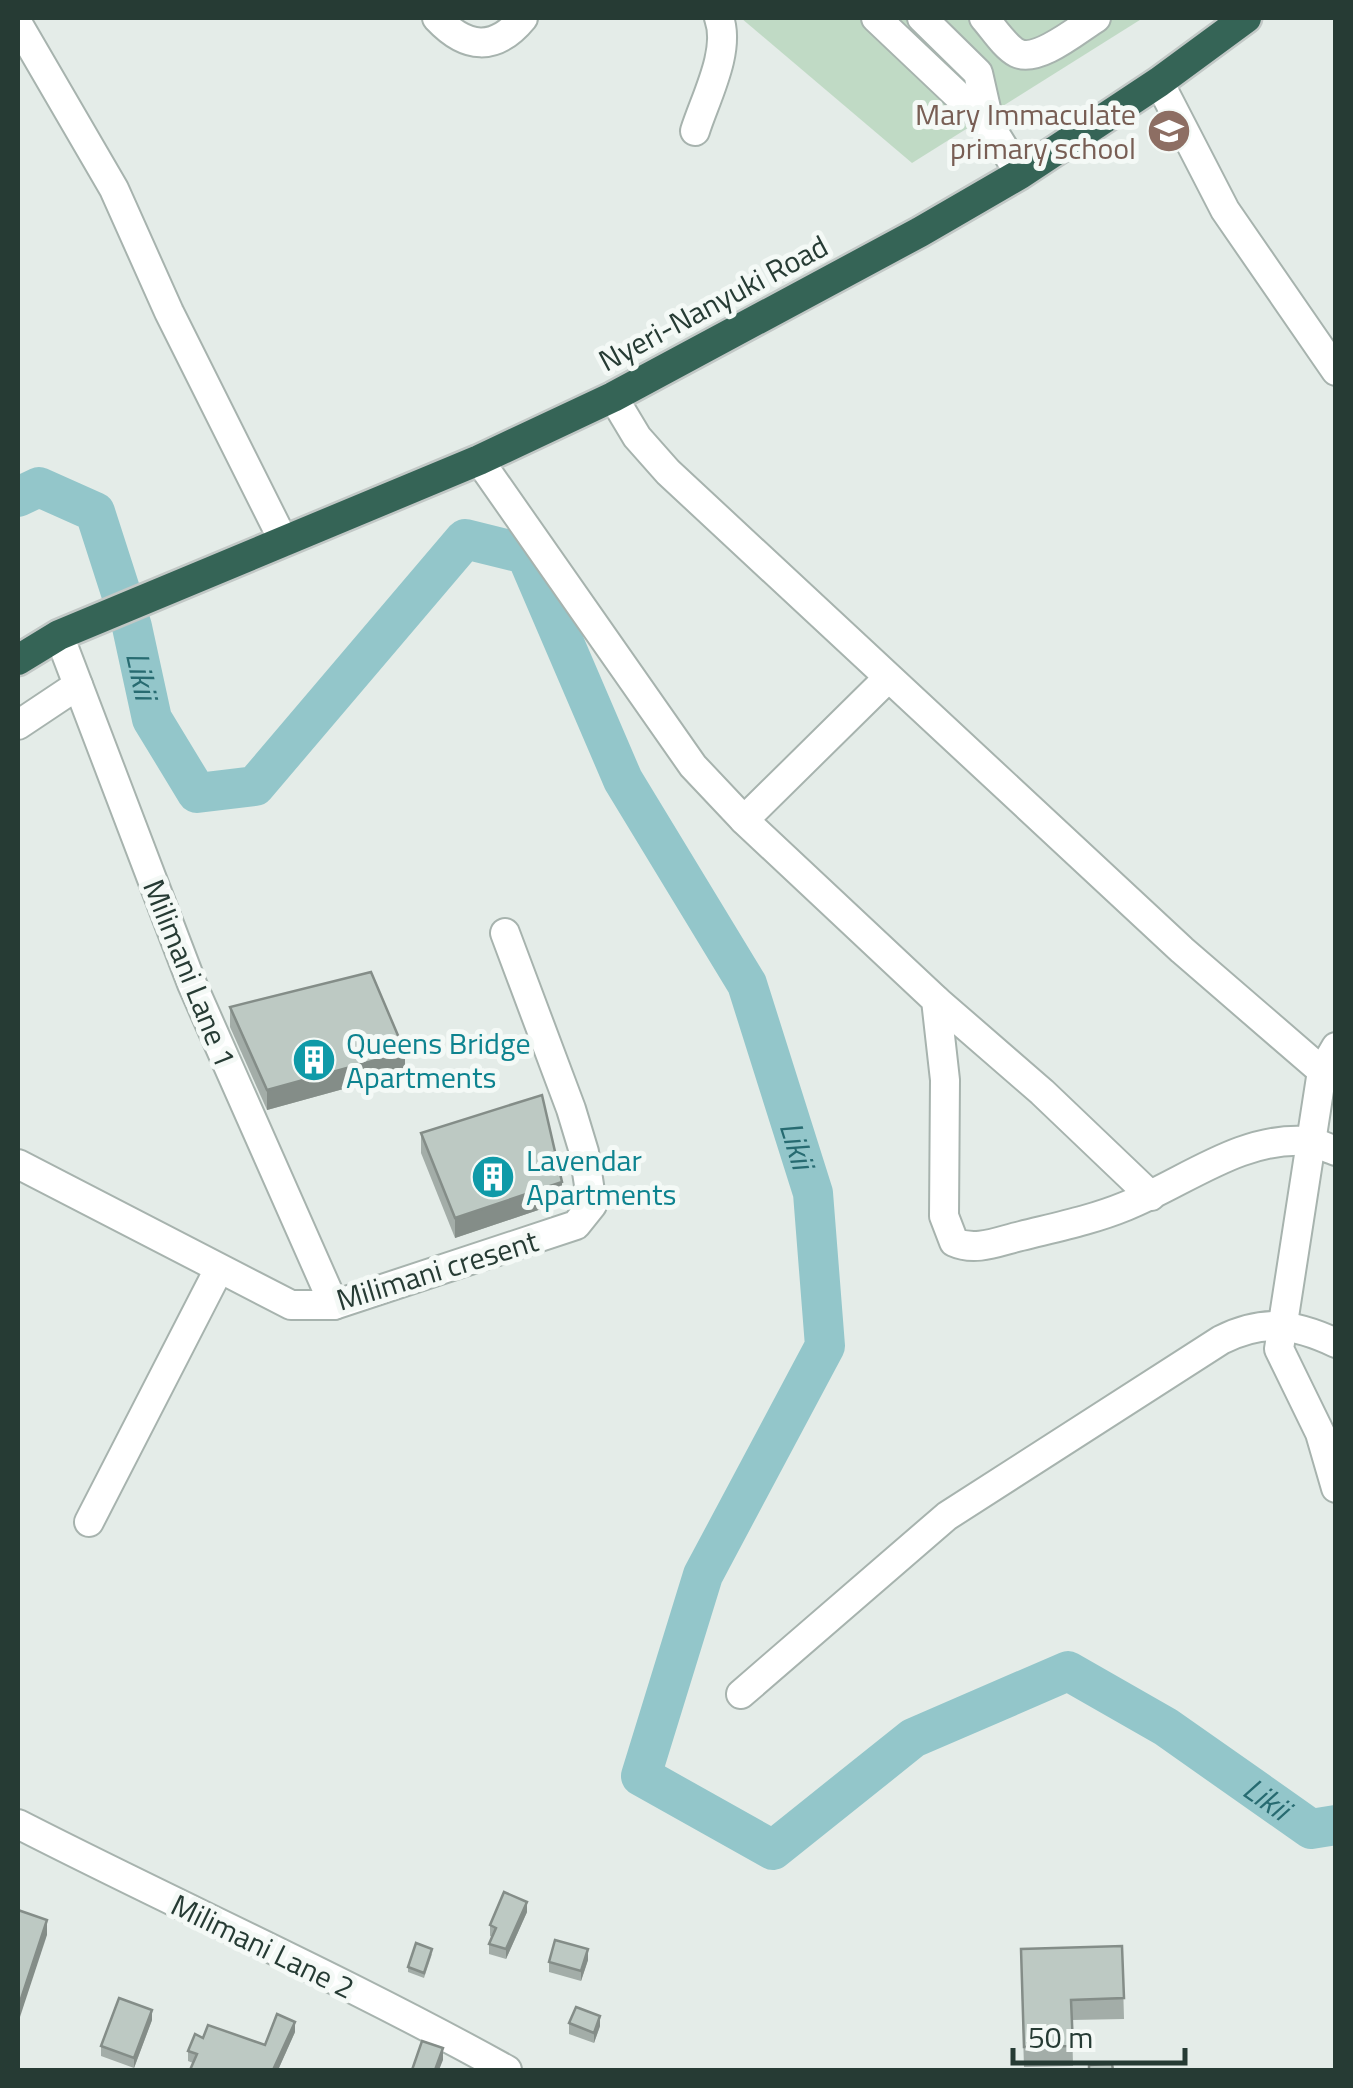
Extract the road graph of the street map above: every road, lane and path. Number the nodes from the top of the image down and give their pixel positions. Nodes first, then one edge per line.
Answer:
1 (437, 18) edge
2 (523, 18) edge
3 (719, 18) edge
4 (876, 18) edge
5 (922, 18) edge
6 (984, 18) edge
7 (1096, 18) edge
8 (1246, 18) edge
9 (18, 24) edge
10 (1158, 82) junction
11 (990, 126) junction
12 (695, 130) dead end
13 (1020, 174) junction
14 (1336, 371) edge
15 (614, 397) junction
16 (479, 460) junction
17 (284, 542) junction
18 (59, 635) junction
19 (18, 660) edge
20 (888, 678) junction
21 (78, 684) junction
22 (18, 725) edge
23 (744, 820) junction
24 (505, 933) dead end
25 (936, 1000) junction
26 (1329, 1059) edge
27 (1309, 1141) junction
28 (1336, 1152) edge
29 (18, 1164) edge
30 (1151, 1196) junction
31 (219, 1269) junction
32 (334, 1305) junction
33 (1280, 1325) junction
34 (1336, 1343) edge
35 (1336, 1488) edge
36 (88, 1522) dead end
37 (741, 1694) dead end
38 (18, 1824) edge
39 (507, 2070) edge

1 - 2 street
3 - 12 street
4 - 11 street
5 - 11 street
6 - 7 street
8 - 10 highway, Nyeri-Nanyuki Road
9 - 17 street
10 - 13 highway, Nyeri-Nanyuki Road
10 - 14 street
11 - 13 street
13 - 15 highway, Nyeri-Nanyuki Road
15 - 16 highway, Nyeri-Nanyuki Road
15 - 20 street
16 - 17 highway, Nyeri-Nanyuki Road
16 - 23 street
17 - 18 highway, Nyeri-Nanyuki Road
18 - 19 highway
18 - 21 street, Milimani Lane 1
20 - 23 street
20 - 26 street
21 - 22 street
21 - 32 street, Milimani Lane 1
23 - 25 street
24 - 32 street, Milimani cresent
25 - 30 street
25 - 30 street
26 - 27 street
27 - 28 street
27 - 30 street
27 - 33 street
29 - 31 street, Milimani cresent
31 - 32 street, Milimani cresent
31 - 36 street
33 - 34 street
33 - 35 street
33 - 37 street
38 - 39 street, Milimani Lane 2

